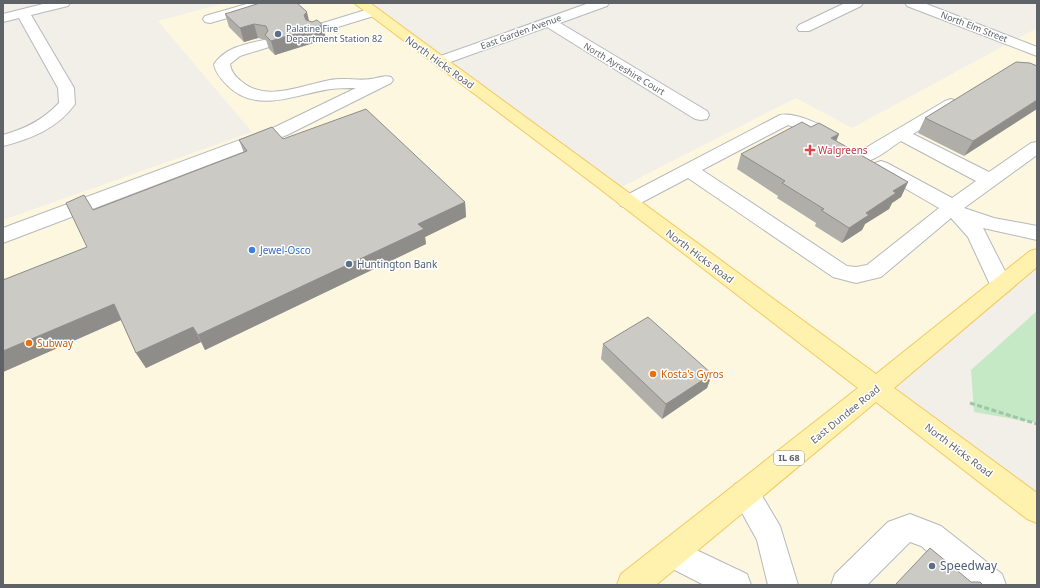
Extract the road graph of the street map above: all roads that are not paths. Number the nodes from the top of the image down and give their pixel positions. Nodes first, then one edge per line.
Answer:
1 (63, 3) edge
2 (265, 3) edge
3 (602, 3) edge
4 (856, 3) edge
5 (912, 3) edge
6 (367, 7) edge
7 (23, 14) junction
8 (3, 18) edge
9 (210, 19) dead end
10 (548, 22) junction
11 (804, 28) dead end
12 (315, 30) edge
13 (264, 44) edge
14 (1037, 52) edge
15 (440, 61) junction
16 (961, 97) edge
17 (701, 115) dead end
18 (900, 134) junction
19 (3, 141) edge
20 (1037, 147) edge
21 (852, 151) junction
22 (689, 170) junction
23 (989, 180) junction
24 (628, 202) junction
25 (955, 211) junction
26 (1037, 232) edge
27 (3, 236) edge
28 (1037, 256) edge
29 (1001, 285) junction
30 (876, 388) junction
31 (745, 494) junction
32 (1037, 510) edge
33 (671, 553) junction
34 (632, 585) edge
35 (736, 585) edge
36 (783, 585) edge
37 (846, 585) edge
38 (991, 585) edge

1 - 7 street
2 - 9 street
3 - 10 street, East Garden Avenue
4 - 11 street
5 - 14 street, North Elm Street
6 - 12 street
6 - 15 main road, North Hicks Road
7 - 8 street
7 - 19 street
10 - 15 street, East Garden Avenue
10 - 17 street, North Ayreshire Court
13 - 27 street
15 - 24 main road, North Hicks Road
16 - 18 street
18 - 21 street
18 - 23 street
20 - 23 street
21 - 22 street
21 - 25 street
22 - 24 street
22 - 25 street
23 - 25 street
24 - 30 main road, North Hicks Road
25 - 26 street
25 - 29 street
28 - 29 main road, East Dundee Road / IL 68
29 - 30 main road, East Dundee Road / IL 68
30 - 31 main road, East Dundee Road / IL 68
30 - 32 main road, North Hicks Road
31 - 33 main road, East Dundee Road / IL 68
31 - 36 street
33 - 34 main road, East Dundee Road / IL 68
33 - 35 street
37 - 38 street

